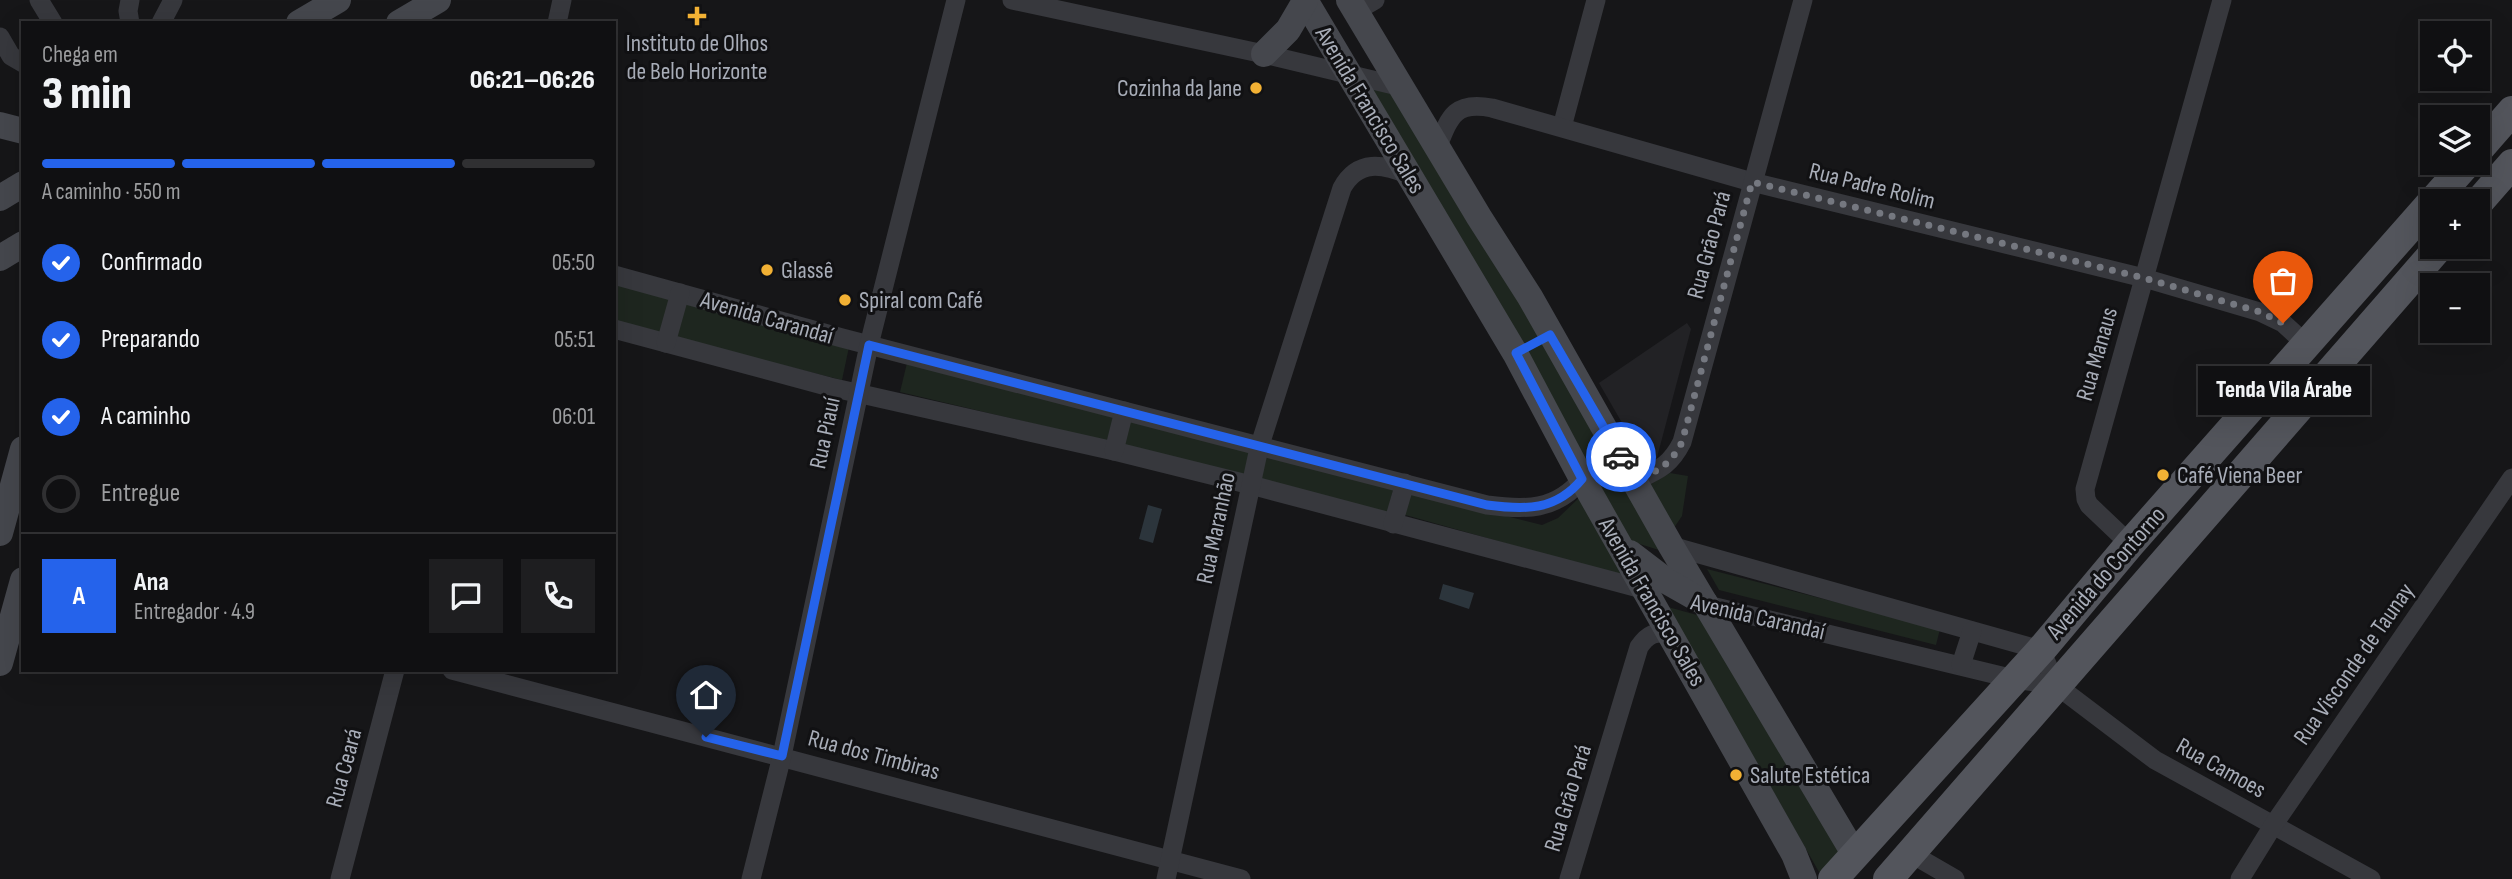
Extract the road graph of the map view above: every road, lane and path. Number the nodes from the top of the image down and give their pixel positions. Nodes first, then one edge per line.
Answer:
1 (39, 0) edge
2 (130, 0) edge
3 (173, 0) edge
4 (338, 0) edge
5 (438, 0) edge
6 (562, 0) edge
7 (956, 0) edge
8 (1012, 0) edge
9 (1305, 0) edge
10 (1596, 0) edge
11 (1803, 0) edge
12 (2221, 0) edge
13 (1360, 4) edge
14 (51, 21) edge
15 (130, 21) edge
16 (162, 21) edge
17 (302, 21) edge
18 (402, 21) edge
19 (557, 21) edge
20 (0, 37) edge
21 (1264, 54) junction
22 (21, 62) edge
23 (1348, 73) junction
24 (1402, 87) junction
25 (2512, 111) edge
26 (0, 125) edge
27 (1562, 127) junction
28 (21, 130) edge
29 (2490, 136) edge
30 (1438, 146) junction
31 (2512, 164) edge
32 (1409, 175) junction
33 (2457, 175) edge
34 (1752, 182) junction
35 (21, 185) edge
36 (2444, 189) edge
37 (2490, 189) edge
38 (0, 198) edge
39 (2420, 217) edge
40 (21, 245) edge
41 (0, 258) edge
42 (2429, 259) edge
43 (616, 276) edge
44 (2144, 278) junction
45 (680, 293) junction
46 (616, 330) edge
47 (1550, 335) junction
48 (666, 342) junction
49 (869, 345) junction
50 (2307, 345) junction
51 (1516, 353) junction
52 (859, 393) junction
53 (1124, 411) junction
54 (1259, 447) junction
55 (1114, 451) junction
56 (21, 456) edge
57 (2512, 478) edge
58 (1582, 479) junction
59 (1635, 481) junction
60 (1405, 483) junction
61 (1251, 485) junction
62 (1393, 524) junction
63 (0, 533) edge
64 (1616, 539) junction
65 (2130, 544) junction
66 (1671, 545) junction
67 (21, 587) edge
68 (1644, 589) junction
69 (1707, 604) junction
70 (1972, 631) junction
71 (1671, 634) junction
72 (2041, 650) junction
73 (0, 663) edge
74 (1961, 665) junction
75 (394, 672) edge
76 (460, 672) edge
77 (2014, 679) junction
78 (2056, 685) junction
79 (782, 756) junction
80 (2274, 824) junction
81 (1910, 853) junction
82 (1858, 867) edge
83 (1168, 870) edge
84 (340, 879) edge
85 (751, 879) edge
86 (1241, 879) edge
87 (1569, 879) edge
88 (1804, 879) edge
89 (1833, 879) edge
90 (1888, 879) edge
91 (1955, 879) edge
92 (2240, 879) edge
93 (2371, 879) edge

1 - 14 street
2 - 15 street
3 - 16 street
4 - 17 street
5 - 18 street
6 - 19 street
7 - 49 street, Rua Piauí
8 - 21 street
9 - 21 street
9 - 23 street, Avenida Francisco Sales
10 - 27 street
11 - 34 street, Rua Grão Pará
12 - 44 street, Rua Manaus
13 - 24 street, Avenida Francisco Sales
20 - 22 street
21 - 23 street
23 - 24 street
23 - 32 street, Avenida Francisco Sales
24 - 30 street, Avenida Francisco Sales
25 - 29 main road
26 - 28 street
27 - 30 street, Rua Padre Rolim
27 - 34 street, Rua Padre Rolim
30 - 47 street, Avenida Francisco Sales
31 - 37 main road
32 - 51 street, Avenida Francisco Sales
32 - 54 street, Rua Maranhão
33 - 36 main road, Avenida do Contorno
34 - 44 street, Rua Padre Rolim
34 - 59 street, Rua Grão Pará
35 - 38 street
39 - 50 main road, Avenida do Contorno
40 - 41 street
42 - 78 main road, Avenida do Contorno
43 - 45 street, Avenida Carandaí
44 - 50 street, Rua Padre Rolim
44 - 65 street, Rua Manaus
45 - 48 street
45 - 49 street, Avenida Carandaí
46 - 48 street, Avenida Carandaí
47 - 51 street
47 - 59 street, Avenida Francisco Sales
48 - 52 street, Avenida Carandaí
49 - 52 street, Rua Piauí
49 - 53 street, Avenida Carandaí
50 - 65 main road, Avenida do Contorno
51 - 58 street, Avenida Francisco Sales
52 - 55 street, Avenida Carandaí
52 - 79 street, Rua Piauí
53 - 54 street, Avenida Carandaí
53 - 55 street
54 - 60 street, Avenida Carandaí
54 - 61 street, Rua Maranhão
55 - 61 street, Avenida Carandaí
56 - 63 street
57 - 80 street, Rua Visconde de Taunay
58 - 60 street, Avenida Carandaí
58 - 64 street, Avenida Francisco Sales
59 - 66 street, Avenida Francisco Sales
60 - 62 street
61 - 62 street, Avenida Carandaí
61 - 83 street, Rua Maranhão
62 - 68 street, Avenida Carandaí
64 - 68 street, Avenida Francisco Sales
64 - 69 street
65 - 72 main road, Avenida do Contorno
66 - 69 street, Avenida Francisco Sales
66 - 70 street, Avenida Carandaí
67 - 73 street
68 - 69 street, Avenida Carandaí
68 - 71 street, Avenida Francisco Sales
69 - 74 street, Avenida Carandaí
69 - 82 street, Avenida Francisco Sales
70 - 72 street, Avenida Carandaí
70 - 74 street
71 - 87 street, Rua Grão Pará
71 - 88 street, Avenida Francisco Sales
72 - 77 main road, Avenida do Contorno
72 - 78 street
74 - 77 street, Avenida Carandaí
75 - 84 street, Rua Ceará
76 - 79 street, Rua dos Timbiras
77 - 78 street, Avenida Carandaí
77 - 82 main road, Avenida do Contorno
78 - 80 street, Rua Camoes
78 - 81 main road, Avenida do Contorno
79 - 83 street, Rua dos Timbiras
79 - 85 street, Rua Piauí
80 - 92 street, Rua Visconde de Taunay
80 - 93 street, Rua Camoes
81 - 90 main road, Avenida do Contorno
81 - 91 street
82 - 89 main road, Avenida do Contorno
83 - 86 street, Rua dos Timbiras

